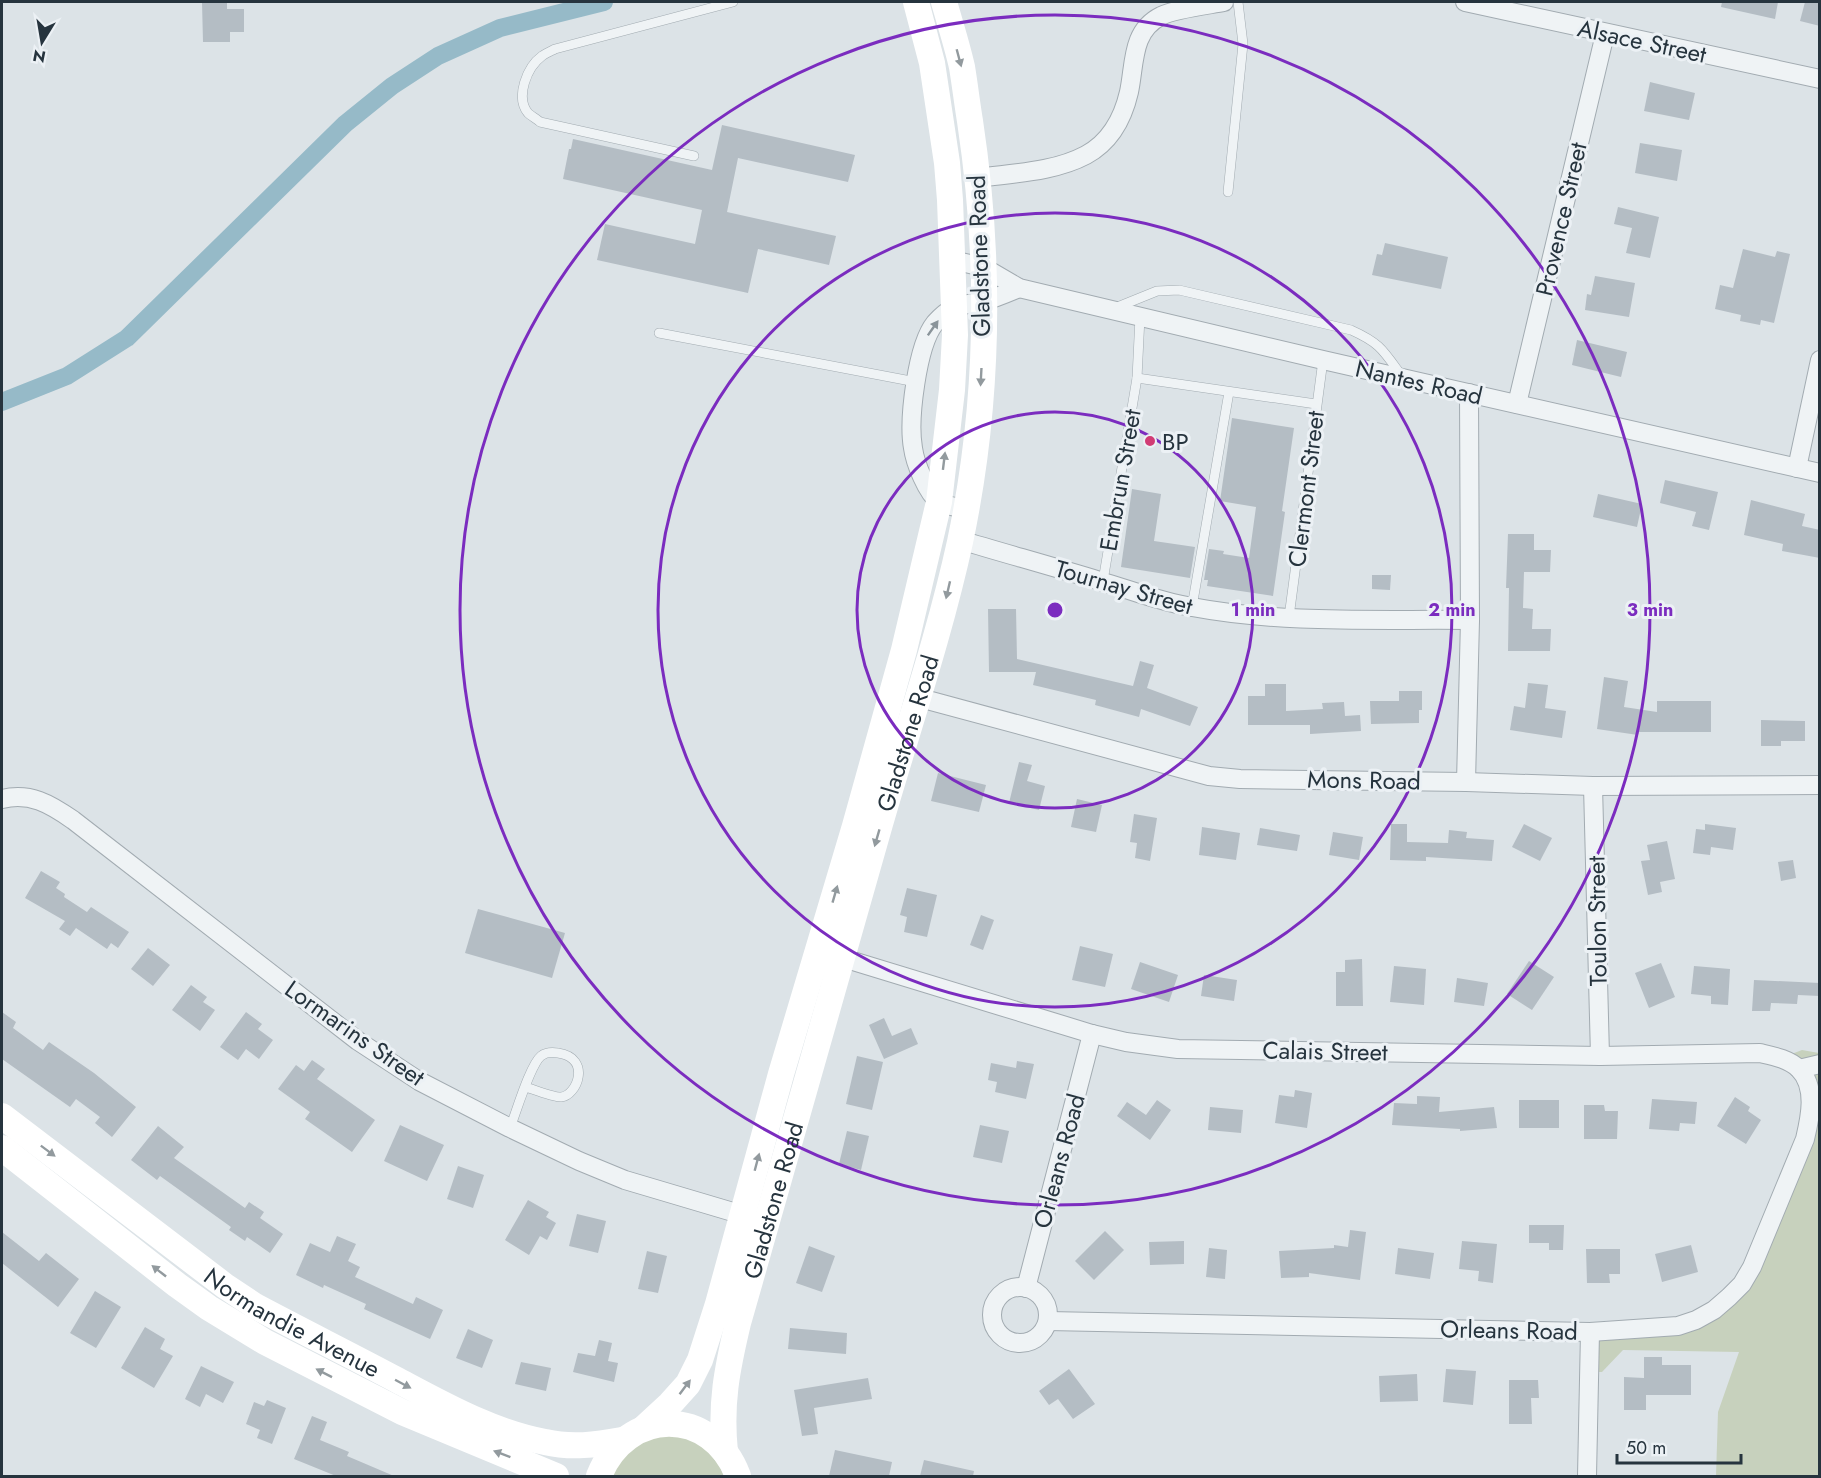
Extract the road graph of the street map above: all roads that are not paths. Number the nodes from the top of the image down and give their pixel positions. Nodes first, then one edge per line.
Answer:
1 (733, 2) edge
2 (915, 2) edge
3 (944, 2) edge
4 (1224, 2) edge
5 (1238, 2) edge
6 (1465, 2) edge
7 (1605, 34) junction
8 (1820, 79) edge
9 (694, 156) dead end
10 (947, 163) junction
11 (978, 178) junction
12 (1228, 192) dead end
13 (950, 200) junction
14 (952, 260) junction
15 (983, 267) junction
16 (1019, 288) junction
17 (985, 301) junction
18 (955, 306) junction
19 (1111, 310) junction
20 (1140, 317) junction
21 (659, 333) dead end
22 (1323, 360) junction
23 (1820, 360) edge
24 (1402, 377) junction
25 (1137, 378) junction
26 (916, 382) junction
27 (1229, 392) junction
28 (1469, 393) junction
29 (1316, 404) junction
30 (1517, 404) junction
31 (1797, 468) junction
32 (1820, 473) edge
33 (939, 502) junction
34 (965, 509) junction
35 (957, 551) junction
36 (926, 555) junction
37 (1103, 581) junction
38 (1191, 607) junction
39 (1289, 618) junction
40 (1470, 620) junction
41 (898, 668) junction
42 (920, 697) junction
43 (886, 711) junction
44 (1466, 782) junction
45 (1820, 785) edge
46 (1593, 786) junction
47 (2, 800) edge
48 (824, 930) junction
49 (842, 958) junction
50 (811, 972) junction
51 (1092, 1034) junction
52 (1600, 1056) junction
53 (1820, 1064) edge
54 (1803, 1077) junction
55 (526, 1087) junction
56 (2, 1116) edge
57 (510, 1128) junction
58 (2, 1148) edge
59 (752, 1216) junction
60 (1026, 1288) junction
61 (1048, 1321) junction
62 (1590, 1332) junction
63 (633, 1434) junction
64 (725, 1452) junction
65 (556, 1476) edge
66 (599, 1476) edge
67 (738, 1476) edge
68 (1587, 1476) edge

1 - 9 lane
2 - 10 street, Gladstone Road
3 -> 11 street, Gladstone Road
4 - 11 street
5 - 12 lane
6 - 7 street, Alsace Street
7 - 8 street, Alsace Street
7 - 30 street, Provence Street
10 - 11 street
10 - 13 street, Gladstone Road
11 - 13 street
11 - 15 street, Gladstone Road
13 - 14 street, Gladstone Road
14 - 15 street, Nantes Road
14 - 18 street, Gladstone Road
15 - 16 street, Nantes Road
15 - 17 street, Gladstone Road
16 - 17 street
16 - 19 street, Nantes Road
17 - 18 street
17 -> 34 street, Gladstone Road
26 -> 18 street
33 -> 18 street, Gladstone Road
19 - 20 street, Nantes Road
19 - 24 lane
20 - 22 street, Nantes Road
20 - 25 lane, Embrun Street
21 - 26 lane
22 - 24 street, Nantes Road
22 - 29 lane, Clermont Street
23 - 31 street
24 - 28 street, Nantes Road
25 - 27 lane, Embrun Street
25 - 37 lane, Embrun Street
26 - 33 street
27 - 29 lane, Embrun Street
27 - 38 lane
28 - 30 street, Nantes Road
28 - 40 street
29 - 39 lane, Clermont Street
30 - 31 street, Nantes Road
31 - 32 street, Nantes Road
33 - 34 street
33 - 36 street, Gladstone Road
34 - 35 street, Gladstone Road
35 - 36 street
35 - 37 street, Tournay Street
35 -> 42 street, Gladstone Road
36 - 41 street, Gladstone Road
37 - 38 street, Tournay Street
38 - 39 street, Tournay Street
39 - 40 street, Tournay Street
40 - 44 street
41 - 42 street
41 - 43 street, Gladstone Road
42 - 43 street
42 - 44 street, Mons Road
42 -> 49 street, Gladstone Road
48 -> 43 street, Gladstone Road
44 - 46 street, Mons Road
45 - 46 street, Mons Road
46 - 52 street, Toulon Street
47 - 57 street, Lormarins Street
48 - 49 street
48 - 50 street, Gladstone Road
49 - 50 street
49 - 51 street, Calais Street
49 - 59 street, Gladstone Road
59 -> 50 street, Gladstone Road
51 - 52 street, Calais Street
51 - 60 street, Orleans Road
52 - 54 street, Calais Street
53 - 54 street
54 - 62 street, Orleans Road
55 - 55 lane
55 - 57 lane
56 -> 63 street, Normandie Avenue
57 - 59 street, Lormarins Street
65 -> 58 street, Normandie Avenue
63 -> 59 street, Gladstone Road
59 - 64 street, Gladstone Road
60 - 61 street
60 - 61 street
61 - 62 street, Orleans Road
62 - 68 street
63 - 64 street, Normandie Avenue
63 - 66 street, Gladstone Road
64 - 67 street

